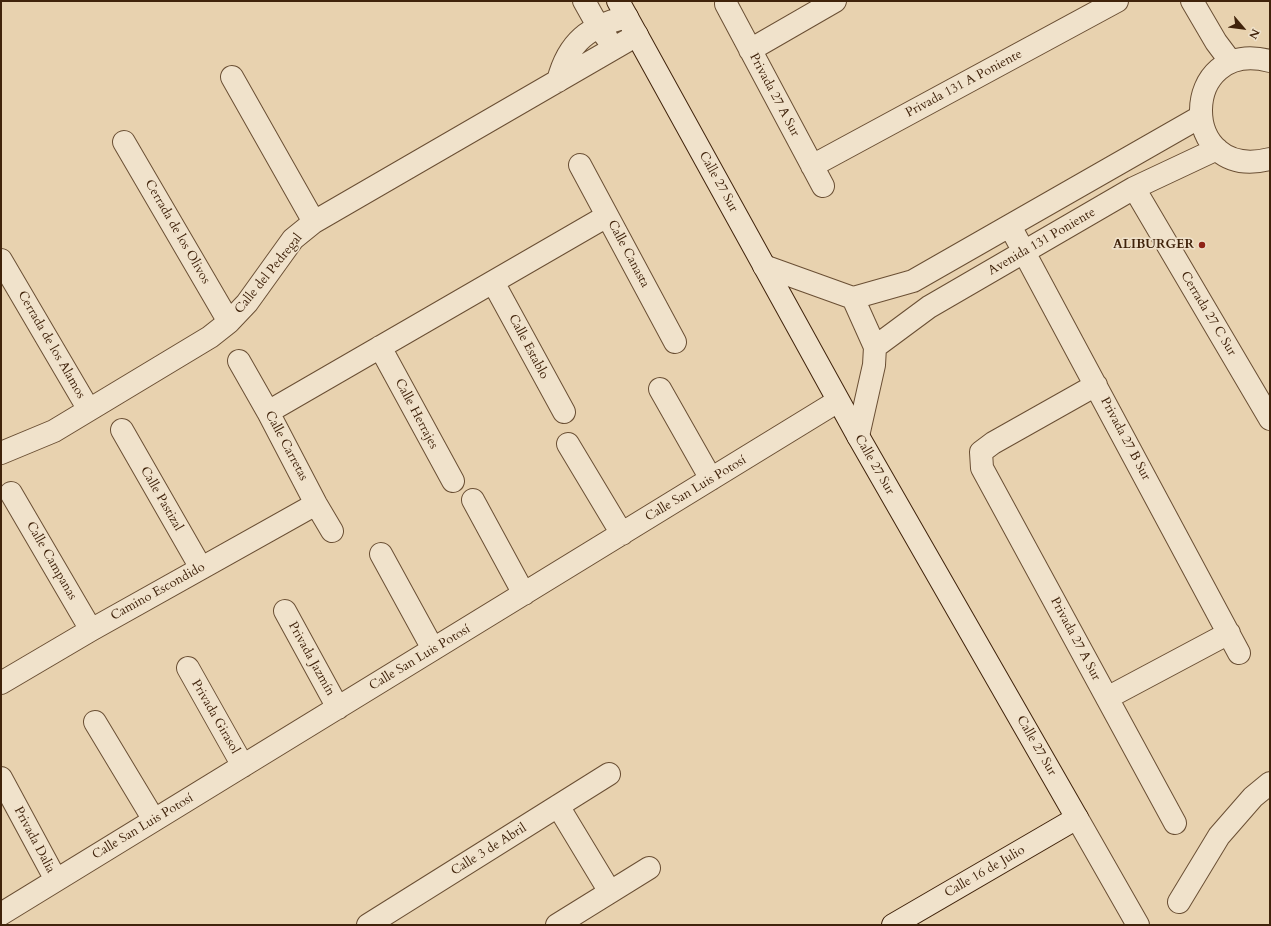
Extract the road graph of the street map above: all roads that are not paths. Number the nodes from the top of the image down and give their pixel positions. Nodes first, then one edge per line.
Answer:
1 (584, 1) edge
2 (835, 1) edge
3 (1117, 1) edge
4 (1192, 1) edge
5 (726, 4) dead end
6 (627, 18) edge
7 (598, 26) junction
8 (616, 47) junction
9 (750, 50) junction
10 (1270, 61) edge
11 (1231, 62) junction
12 (232, 76) dead end
13 (558, 81) junction
14 (1200, 117) junction
15 (124, 142) dead end
16 (1217, 149) junction
17 (1270, 159) edge
18 (580, 165) dead end
19 (812, 166) junction
20 (823, 186) dead end
21 (1134, 188) junction
22 (607, 216) junction
23 (314, 222) junction
24 (1010, 226) junction
25 (1024, 252) junction
26 (1, 260) edge
27 (764, 266) junction
28 (493, 282) junction
29 (853, 298) junction
30 (229, 322) junction
31 (675, 342) dead end
32 (380, 347) junction
33 (875, 347) junction
34 (239, 362) dead end
35 (1096, 385) junction
36 (660, 389) dead end
37 (838, 402) junction
38 (89, 410) junction
39 (268, 412) junction
40 (564, 412) dead end
41 (1270, 419) edge
42 (122, 430) dead end
43 (858, 436) junction
44 (568, 444) dead end
45 (1, 454) edge
46 (711, 479) junction
47 (453, 481) dead end
48 (11, 493) dead end
49 (473, 500) dead end
50 (316, 504) junction
51 (332, 531) dead end
52 (622, 534) junction
53 (381, 554) dead end
54 (201, 568) junction
55 (524, 594) junction
56 (285, 611) dead end
57 (92, 630) junction
58 (1229, 633) junction
59 (433, 649) junction
60 (1239, 653) dead end
61 (188, 668) dead end
62 (1, 683) edge
63 (1107, 698) junction
64 (338, 708) junction
65 (95, 722) dead end
66 (243, 766) junction
67 (609, 774) dead end
68 (1, 778) edge
69 (1270, 783) edge
70 (558, 806) junction
71 (1077, 818) junction
72 (154, 820) junction
73 (1175, 823) dead end
74 (649, 868) dead end
75 (56, 880) junction
76 (610, 892) junction
77 (1180, 902) dead end
78 (1, 914) edge
79 (368, 925) edge
80 (557, 925) edge
81 (893, 925) edge
82 (1138, 925) edge

1 - 7 street
2 - 9 street
3 - 19 street, Privada 131 A Poniente
4 - 11 street
5 - 9 street, Privada 27 A Sur
6 - 7 street
6 - 8 street, Calle del Pedregal
6 - 27 street, Calle 27 Sur
7 - 8 street
7 - 13 street
8 - 13 street, Calle del Pedregal
9 - 19 street, Privada 27 A Sur
10 - 11 street
11 - 14 street
12 - 23 street
13 - 23 street, Calle del Pedregal
14 - 16 street
14 - 24 street
15 - 30 street, Cerrada de los Olivos
16 - 17 street
16 - 21 street, Avenida 131 Poniente
18 - 22 street, Calle Canasta
19 - 20 street, Privada 27 A Sur
21 - 25 street, Avenida 131 Poniente
21 - 41 street, Cerrada 27 C Sur
22 - 28 street
22 - 31 street, Calle Canasta
23 - 30 street, Calle del Pedregal
24 - 25 street, Privada 27 B Sur
24 - 29 street
25 - 33 street, Avenida 131 Poniente
25 - 35 street, Privada 27 B Sur
26 - 38 street, Cerrada de los Alamos
27 - 29 street
27 - 37 street, Calle 27 Sur
28 - 32 street
28 - 40 street, Calle Establo
29 - 33 street
30 - 38 street, Calle del Pedregal
32 - 39 street
32 - 47 street, Calle Herrajes
33 - 43 street
34 - 39 street, Calle Carretas
35 - 58 street, Privada 27 B Sur
35 - 63 street, Privada 27 A Sur
36 - 46 street
37 - 43 street, Calle 27 Sur
37 - 46 street, Calle San Luis Potosí
38 - 45 street, Calle del Pedregal
39 - 50 street, Calle Carretas
42 - 54 street, Calle Pastizal
43 - 71 street, Calle 27 Sur
44 - 52 street
46 - 52 street, Calle San Luis Potosí
48 - 57 street, Calle Campanas
49 - 55 street
50 - 51 street, Calle Carretas
50 - 54 street, Camino Escondido
52 - 55 street, Calle San Luis Potosí
53 - 59 street
54 - 57 street, Camino Escondido
55 - 59 street, Calle San Luis Potosí
56 - 64 street, Privada Jazmín
57 - 62 street, Camino Escondido
58 - 60 street, Privada 27 B Sur
58 - 63 street
59 - 64 street, Calle San Luis Potosí
61 - 66 street, Privada Girasol
63 - 73 street, Privada 27 A Sur
64 - 66 street, Calle San Luis Potosí
65 - 72 street
66 - 72 street, Calle San Luis Potosí
67 - 70 street, Calle 3 de Abril
68 - 75 street, Privada Dalia
69 - 77 street
70 - 76 street
70 - 79 street, Calle 3 de Abril
71 - 81 street, Calle 16 de Julio
71 - 82 street, Calle 27 Sur
72 - 75 street, Calle San Luis Potosí
74 - 76 street
75 - 78 street, Calle San Luis Potosí
76 - 80 street

